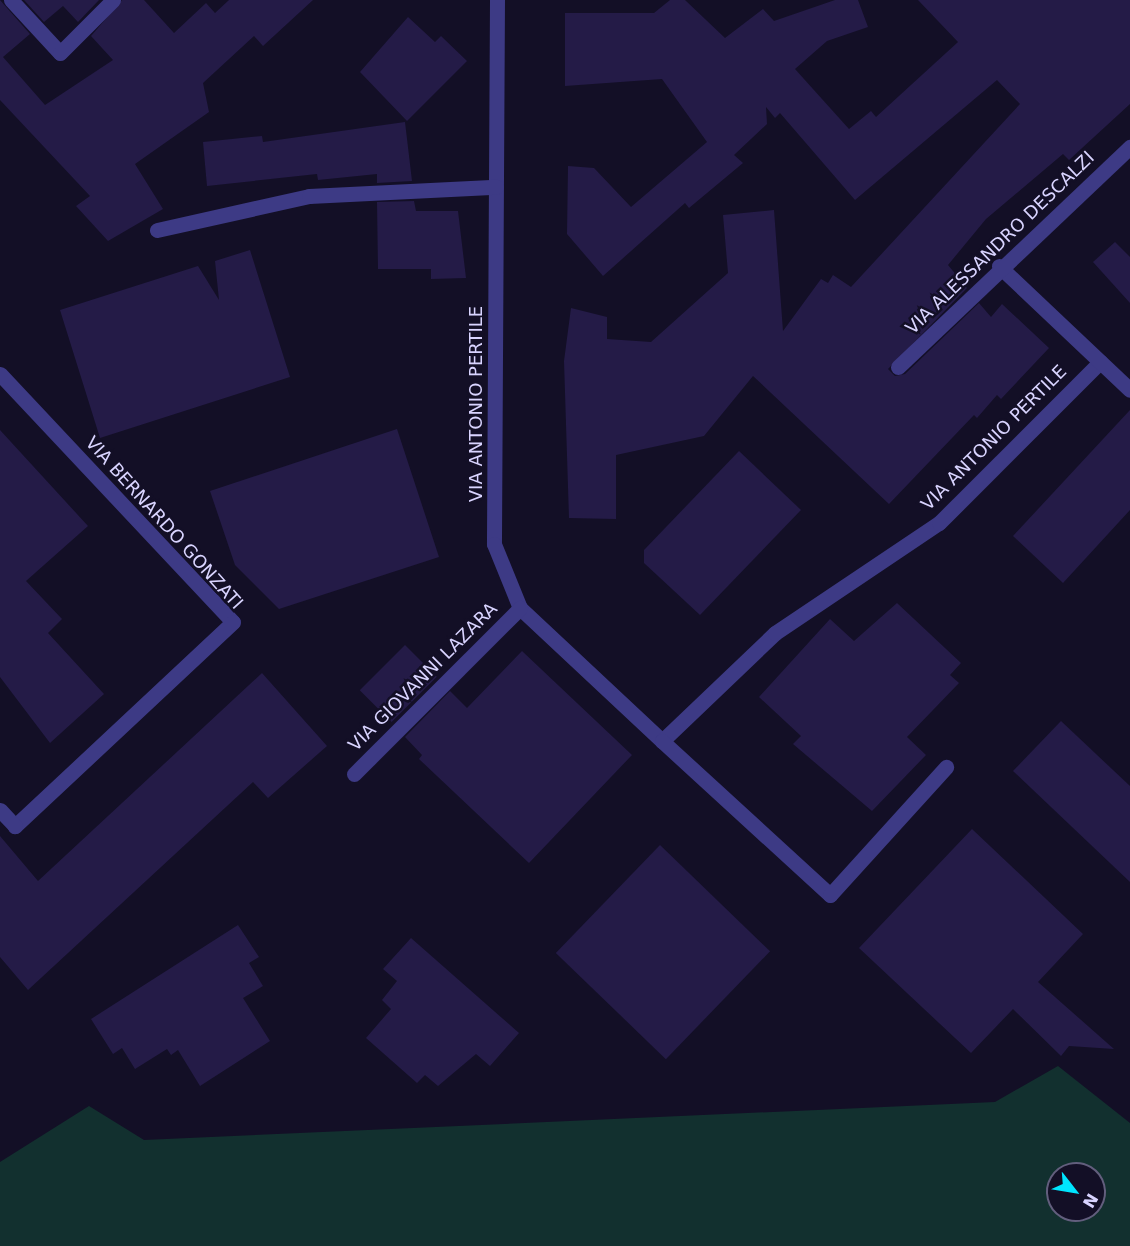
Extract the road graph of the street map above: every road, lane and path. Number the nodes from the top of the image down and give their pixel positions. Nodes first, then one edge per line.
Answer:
1 (11, 0) edge
2 (113, 0) edge
3 (497, 0) edge
4 (1130, 147) edge
5 (496, 187) junction
6 (157, 230) dead end
7 (999, 266) junction
8 (1100, 362) junction
9 (898, 368) dead end
10 (0, 374) edge
11 (1130, 390) edge
12 (520, 608) junction
13 (662, 741) junction
14 (945, 767) dead end
15 (354, 774) dead end
16 (0, 810) edge

1 - 2 street
3 - 5 street, VIA ANTONIO PERTILE
4 - 7 street, VIA ALESSANDRO DESCALZI
5 - 6 street
5 - 12 street, VIA ANTONIO PERTILE
7 - 8 street
7 - 9 street, VIA ALESSANDRO DESCALZI
8 - 11 street
8 - 13 street, VIA ANTONIO PERTILE
10 - 16 street, VIA BERNARDO GONZATI
12 - 13 street, VIA ANTONIO PERTILE
12 - 15 street, VIA GIOVANNI LAZARA
13 - 14 street, VIA ANTONIO PERTILE

